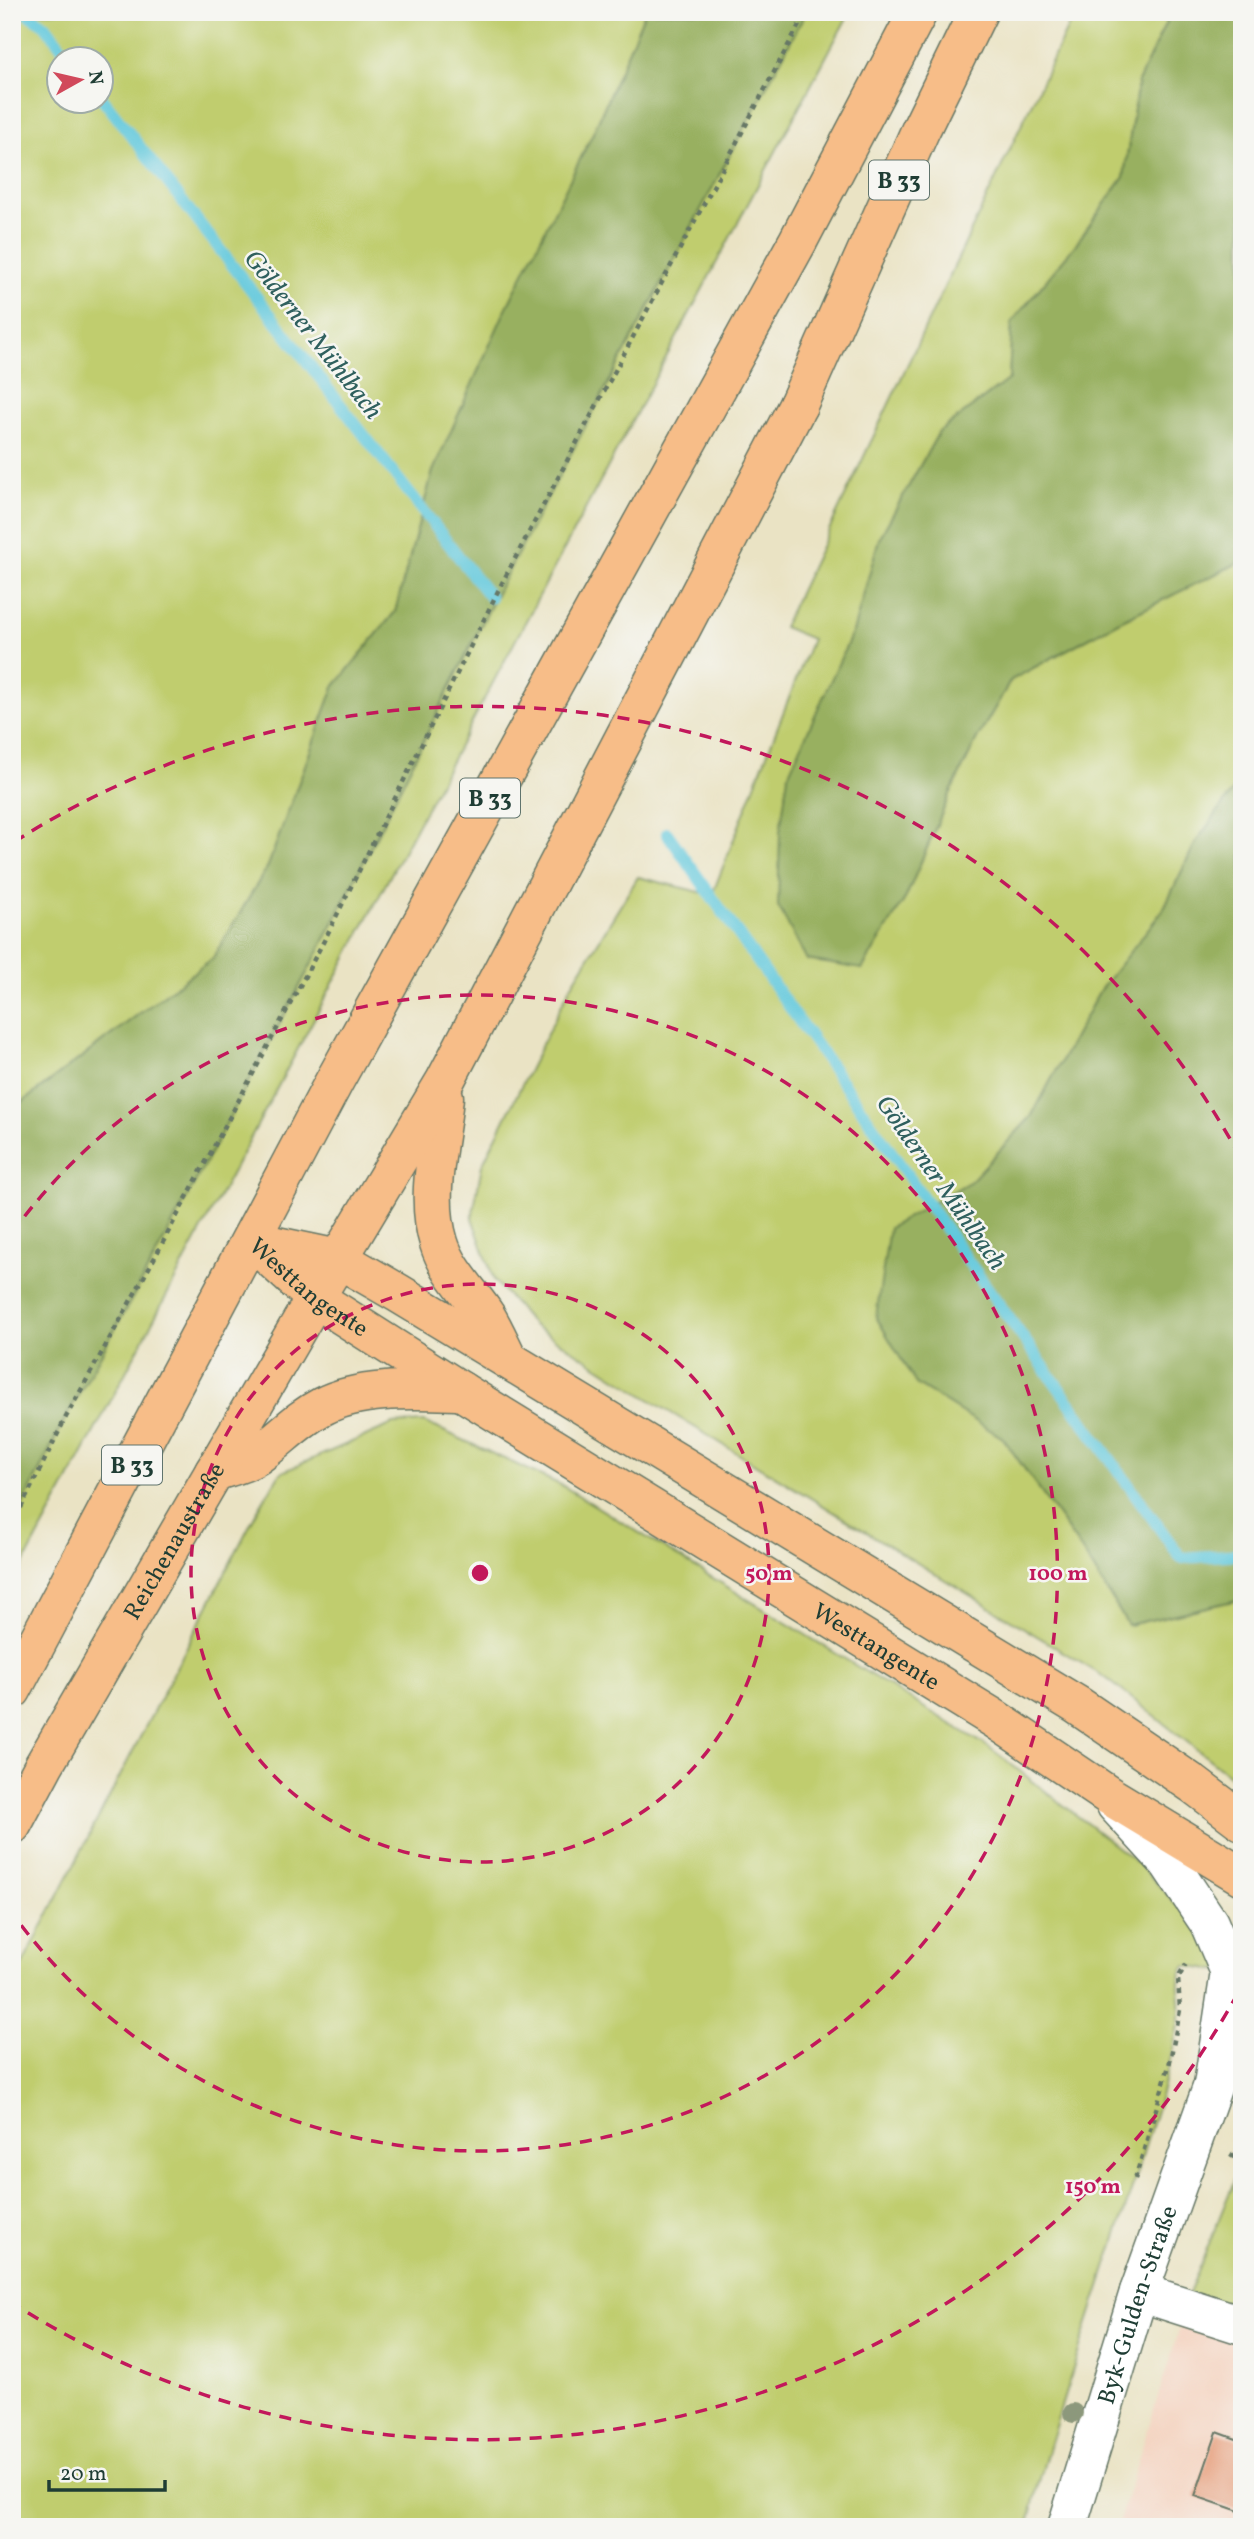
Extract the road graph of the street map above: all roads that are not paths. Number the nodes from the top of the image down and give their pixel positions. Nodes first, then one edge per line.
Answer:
1 (918, 12) edge
2 (978, 12) edge
3 (445, 1081) junction
4 (251, 1240) junction
5 (340, 1259) junction
6 (315, 1298) junction
7 (508, 1360) junction
8 (461, 1391) junction
9 (214, 1472) junction
10 (12, 1690) edge
11 (1108, 1795) junction
12 (1242, 1821) edge
13 (12, 1825) edge
14 (1242, 1876) edge
15 (1236, 1964) edge
16 (1242, 2048) edge
17 (1213, 2085) junction
18 (1139, 2292) junction
19 (1242, 2325) edge
20 (1067, 2527) edge

1 - 4 main road, B 33
2 - 3 main road, B 33
3 - 5 main road, B 33
3 - 7 main road
4 - 5 main road, Westtangente
4 - 6 main road, Westtangente
4 - 10 main road, B 33
5 - 6 main road, Reichenaustraße / B 33
5 - 7 main road, Westtangente
6 - 8 main road, Westtangente
6 - 9 main road, Reichenaustraße / B 33
7 - 12 main road, Westtangente
8 - 9 main road
8 - 11 main road, Westtangente
9 - 13 main road, Reichenaustraße / B 33
11 - 14 main road, Westtangente
11 - 15 street
15 - 17 street, Byk-Gulden-Straße
16 - 17 street, Byk-Gulden-Straße
17 - 18 street, Byk-Gulden-Straße
18 - 19 street
18 - 20 street, Byk-Gulden-Straße

